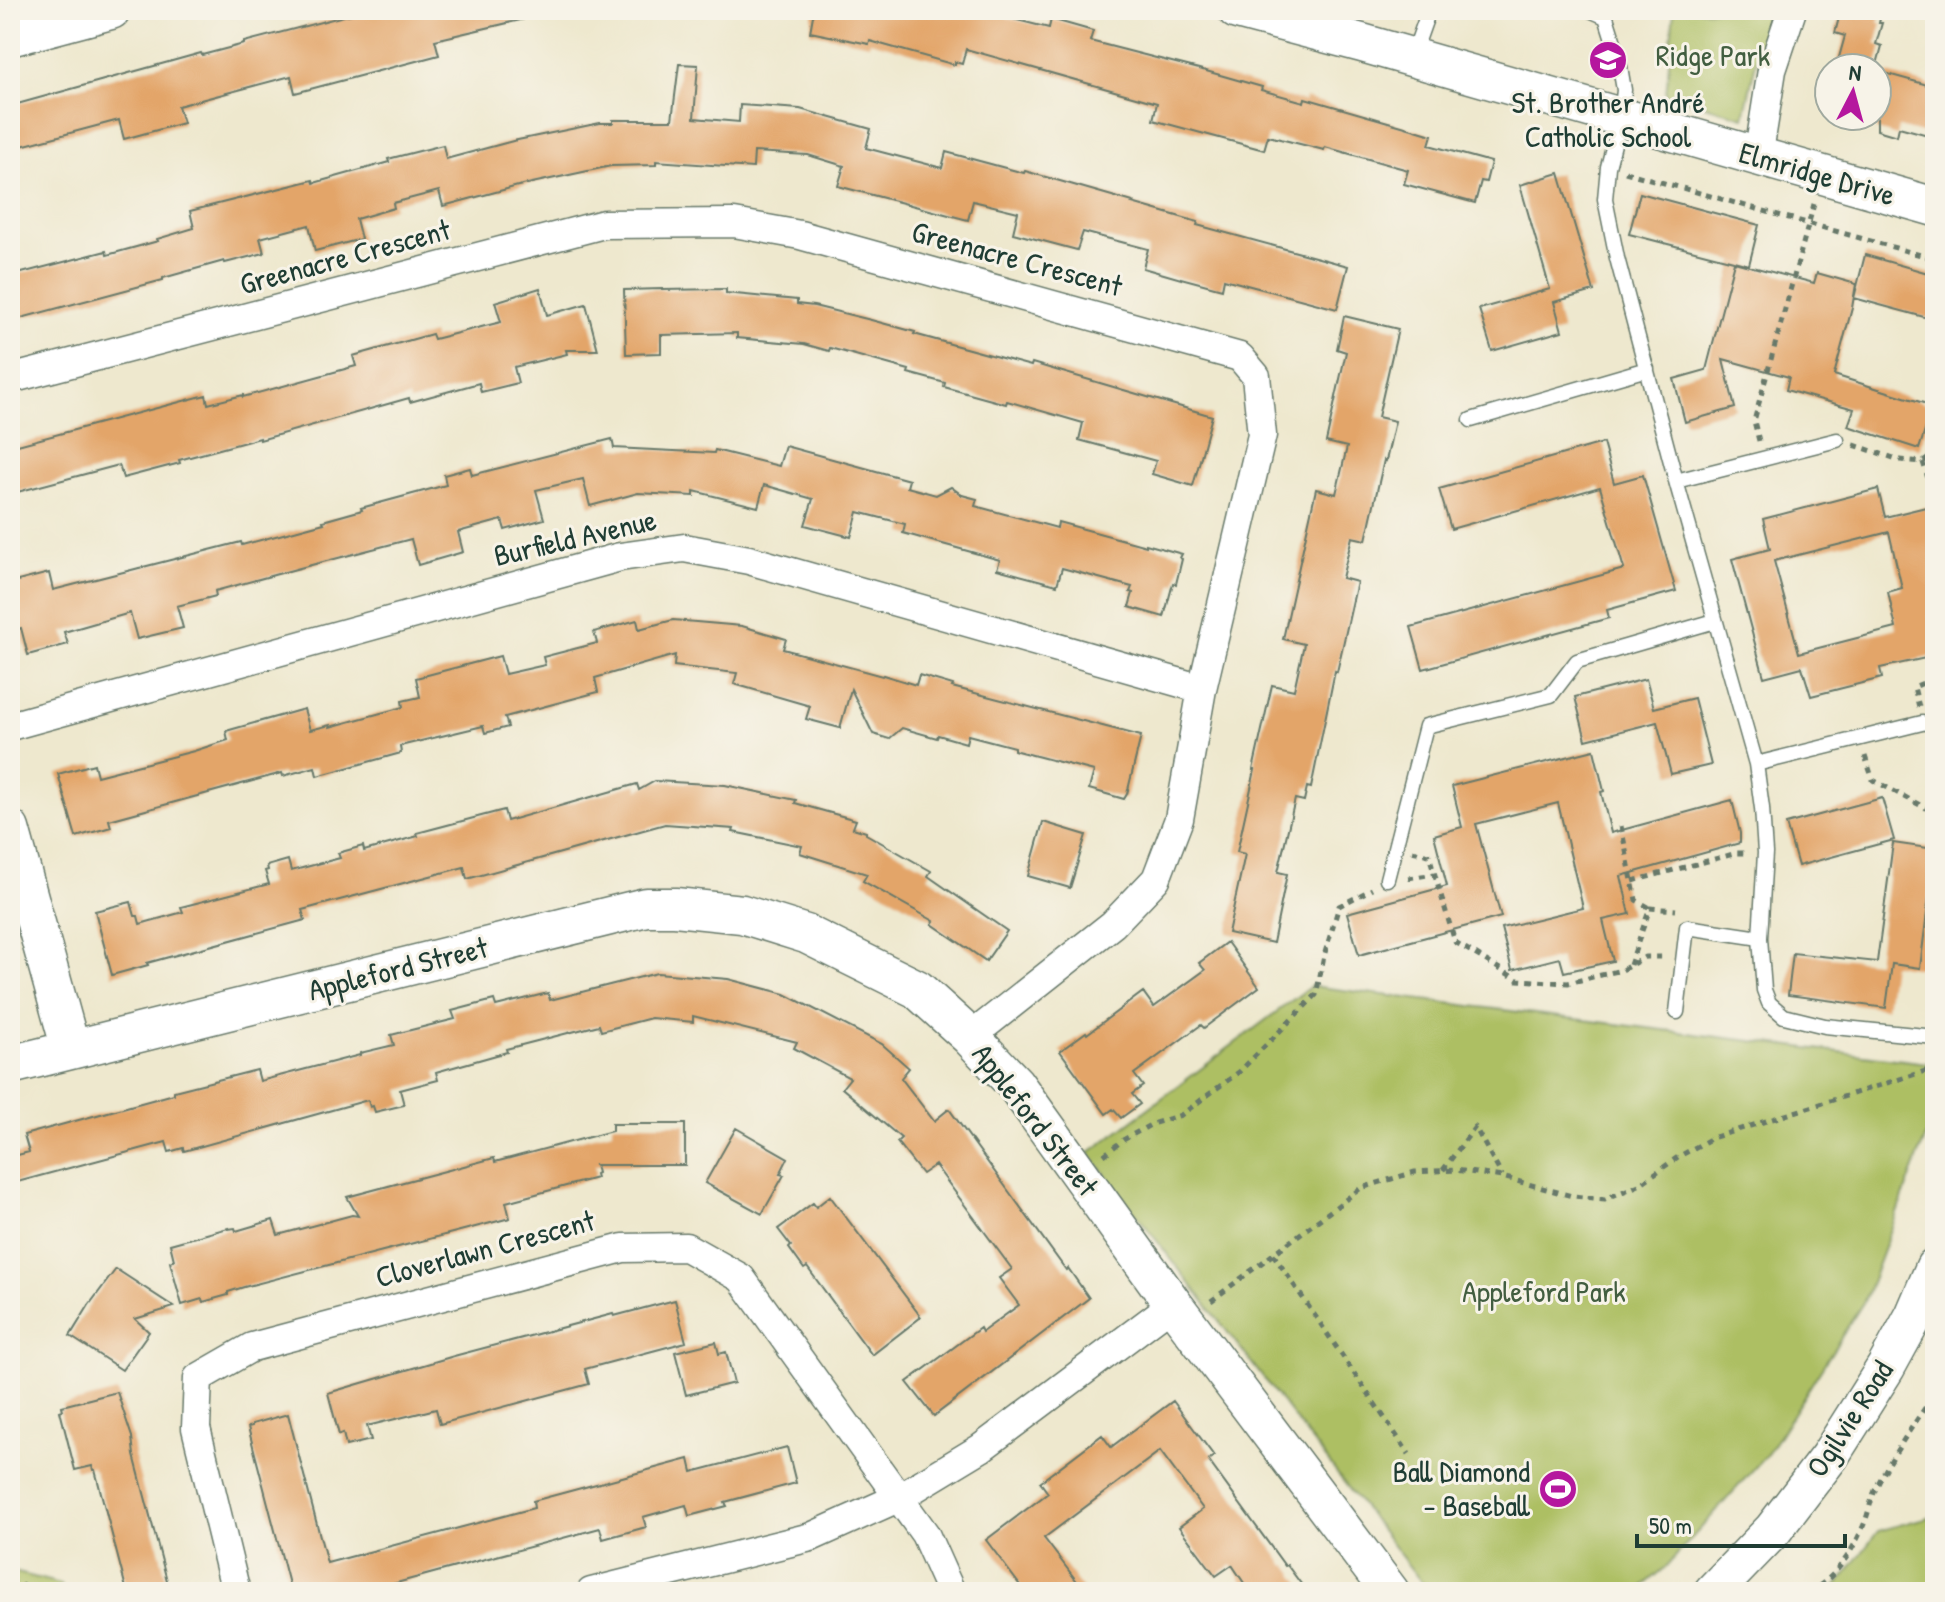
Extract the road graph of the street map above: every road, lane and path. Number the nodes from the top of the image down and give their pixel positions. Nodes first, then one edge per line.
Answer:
1 (1237, 10) edge
2 (1429, 10) edge
3 (1590, 10) edge
4 (1792, 10) edge
5 (91, 13) edge
6 (10, 37) edge
7 (1412, 58) junction
8 (1621, 117) junction
9 (1758, 158) junction
10 (1608, 167) junction
11 (1821, 176) junction
12 (1935, 207) edge
13 (1809, 223) junction
14 (1935, 259) edge
15 (1647, 369) junction
16 (10, 379) edge
17 (1471, 420) dead end
18 (1837, 440) joint
19 (1935, 454) edge
20 (1763, 459) junction
21 (1923, 462) junction
22 (1676, 481) junction
23 (1935, 501) edge
24 (1715, 621) junction
25 (1935, 678) edge
26 (1202, 689) junction
27 (1922, 723) joint
28 (10, 726) edge
29 (1859, 739) junction
30 (1756, 764) junction
31 (1935, 813) edge
32 (1621, 826) dead end
33 (10, 829) edge
34 (1395, 846) junction
35 (1765, 853) junction
36 (1435, 874) junction
37 (1392, 880) joint
38 (1633, 881) junction
39 (1374, 889) dead end
40 (1650, 908) junction
41 (1695, 928) junction
42 (1760, 938) junction
43 (1684, 958) junction
44 (1629, 966) junction
45 (1677, 1012) dead end
46 (970, 1037) junction
47 (1935, 1037) edge
48 (71, 1050) junction
49 (10, 1065) edge
50 (1935, 1068) edge
51 (1443, 1171) junction
52 (1079, 1173) junction
53 (1502, 1177) junction
54 (1273, 1254) junction
55 (1935, 1267) edge
56 (1180, 1312) junction
57 (1935, 1393) edge
58 (1409, 1454) dead end
59 (900, 1497) junction
60 (10, 1582) edge
61 (47, 1592) edge
62 (236, 1592) edge
63 (591, 1592) edge
64 (951, 1592) edge
65 (1390, 1592) edge
66 (1713, 1592) edge
67 (1809, 1592) edge

1 - 7 street, Elmridge Drive
2 - 7 lane
3 - 8 lane
4 - 9 street
5 - 6 street
7 - 8 street, Elmridge Drive
8 - 9 street, Elmridge Drive
8 - 10 lane
9 - 11 street, Elmridge Drive
10 - 13 path
10 - 15 lane
11 - 12 street, Elmridge Drive
11 - 13 path
13 - 14 path
13 - 20 path
15 - 17 lane
15 - 22 lane
16 - 26 street, Greenacre Crescent
18 - 20 lane
18 - 21 path
19 - 21 path
20 - 22 lane
21 - 23 path
22 - 24 lane
24 - 30 lane
24 - 34 lane
25 - 27 path
26 - 28 street, Burfield Avenue
26 - 46 street, Greenacre Crescent
27 - 29 lane
29 - 30 lane
29 - 31 path
30 - 35 lane
32 - 38 path
33 - 48 street
34 - 36 path
34 - 37 lane
35 - 38 path
35 - 42 lane
36 - 37 path
36 - 44 path
38 - 40 path
39 - 52 path
40 - 41 path
40 - 44 path
41 - 42 lane
41 - 43 lane
42 - 47 lane
43 - 44 path
43 - 45 lane
46 - 48 street, Appleford Street
46 - 52 street, Appleford Street
48 - 49 street, Appleford Street
50 - 53 path
51 - 53 path
51 - 53 path
51 - 54 path
52 - 56 street, Appleford Street
54 - 56 path
54 - 58 path
55 - 66 street, Ogilvie Road
56 - 59 street
56 - 65 street, Appleford Street
57 - 67 path
59 - 62 street, Cloverlawn Crescent
59 - 63 street
59 - 64 street
60 - 61 path

